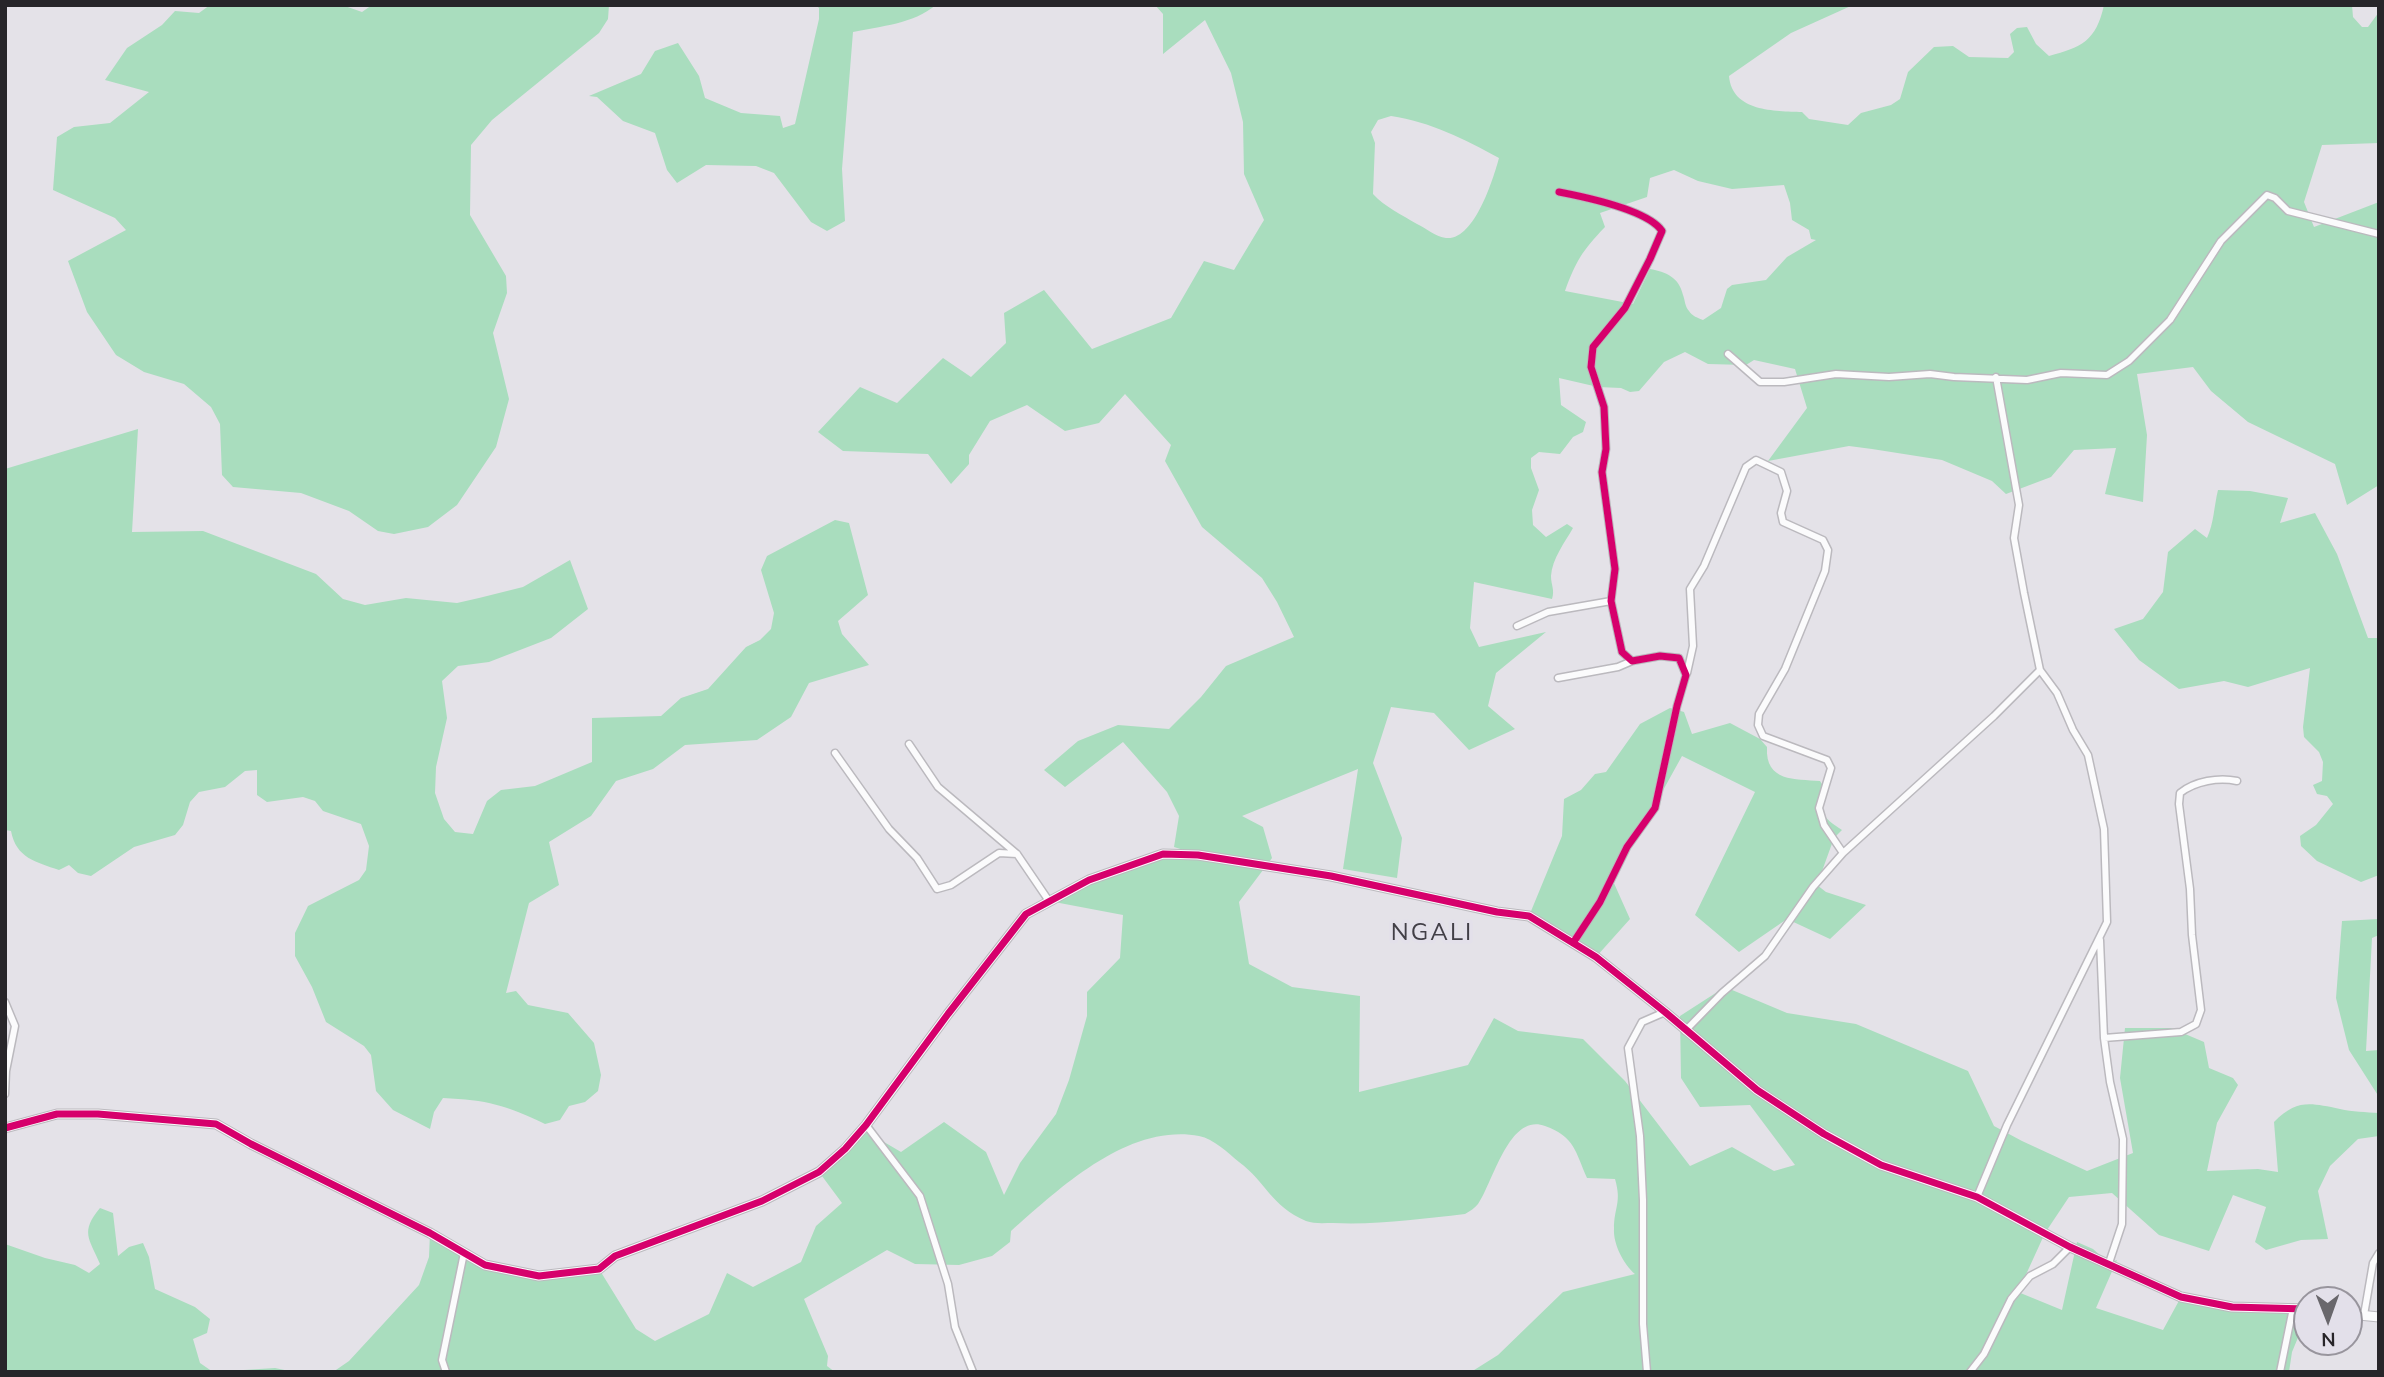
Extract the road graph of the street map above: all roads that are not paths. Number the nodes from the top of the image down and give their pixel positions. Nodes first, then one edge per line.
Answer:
1 (1559, 192) dead end
2 (2379, 234) edge
3 (1728, 354) dead end
4 (1996, 377) junction
5 (1611, 601) junction
6 (1517, 626) dead end
7 (1632, 661) junction
8 (2040, 670) junction
9 (1686, 675) junction
10 (1558, 678) dead end
11 (909, 744) dead end
12 (835, 753) dead end
13 (2238, 781) dead end
14 (1843, 853) junction
15 (1017, 854) junction
16 (1049, 901) junction
17 (2100, 939) junction
18 (1573, 943) junction
19 (5, 1002) edge
20 (1665, 1012) junction
21 (1685, 1031) junction
22 (2104, 1038) junction
23 (5, 1094) edge
24 (866, 1125) junction
25 (5, 1128) edge
26 (1977, 1197) junction
27 (2070, 1247) junction
28 (464, 1253) junction
29 (2379, 1253) edge
30 (2109, 1263) junction
31 (2293, 1308) joint
32 (2364, 1315) joint
33 (2379, 1317) edge
34 (446, 1372) edge
35 (973, 1372) edge
36 (1647, 1372) edge
37 (1970, 1372) edge
38 (2280, 1372) edge

1 - 5 street
2 - 4 street
3 - 4 street
4 - 8 street
5 - 6 street
5 - 7 street
7 - 9 street
7 - 10 street
8 - 14 street
8 - 17 street
9 - 14 street
9 - 18 street
11 - 15 street
12 - 15 street
13 - 22 street
14 - 21 street
15 - 16 street
16 - 18 street
16 - 24 street
17 - 22 street
17 - 26 street
18 - 20 street
19 - 23 street
20 - 21 street
20 - 36 street
21 - 26 street
22 - 30 street
24 - 28 street
24 - 35 street
25 - 28 street
26 - 27 street
27 - 30 street
27 - 37 street
28 - 34 street
29 - 32 street
30 - 31 street
31 - 38 street
32 - 33 street

